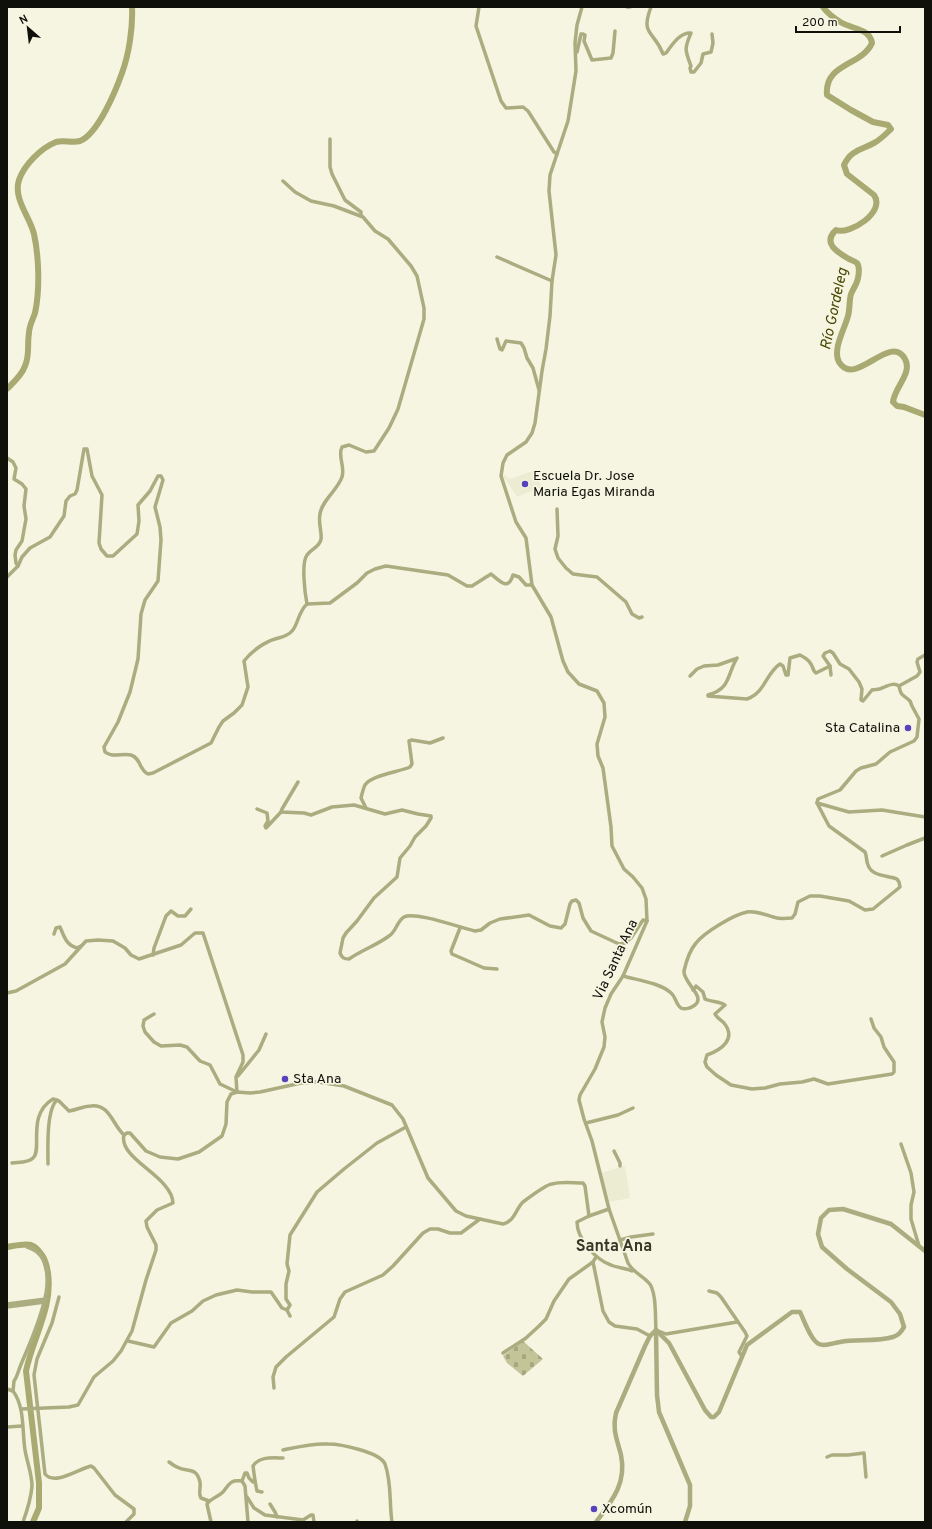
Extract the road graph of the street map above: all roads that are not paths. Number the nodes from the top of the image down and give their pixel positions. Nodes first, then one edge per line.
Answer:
1 (479, 7) edge
2 (582, 7) edge
3 (651, 7) edge
4 (615, 31) dead end
5 (712, 34) dead end
6 (576, 57) junction
7 (330, 139) dead end
8 (557, 154) junction
9 (283, 182) dead end
10 (361, 215) junction
11 (497, 257) dead end
12 (552, 281) junction
13 (498, 340) dead end
14 (540, 394) junction
15 (7, 458) edge
16 (557, 509) dead end
17 (18, 566) junction
18 (7, 577) edge
19 (532, 585) junction
20 (307, 604) junction
21 (642, 617) dead end
22 (925, 655) edge
23 (830, 666) junction
24 (831, 675) dead end
25 (690, 676) dead end
26 (899, 686) junction
27 (443, 738) dead end
28 (298, 782) dead end
29 (817, 803) junction
30 (257, 809) dead end
31 (366, 809) junction
32 (281, 812) junction
33 (925, 817) edge
34 (925, 838) edge
35 (882, 856) dead end
36 (191, 909) dead end
37 (647, 921) junction
38 (460, 928) junction
39 (54, 934) dead end
40 (82, 946) junction
41 (153, 955) junction
42 (497, 969) dead end
43 (623, 976) junction
44 (693, 990) junction
45 (7, 993) edge
46 (154, 1014) dead end
47 (871, 1018) dead end
48 (266, 1034) dead end
49 (236, 1077) junction
50 (236, 1092) junction
51 (57, 1100) junction
52 (633, 1108) dead end
53 (586, 1123) junction
54 (406, 1127) junction
55 (124, 1135) junction
56 (901, 1144) dead end
57 (614, 1151) dead end
58 (12, 1163) dead end
59 (48, 1164) dead end
60 (620, 1166) dead end
61 (609, 1209) junction
62 (589, 1216) junction
63 (480, 1219) junction
64 (653, 1234) dead end
65 (620, 1240) junction
66 (27, 1247) dead end
67 (919, 1248) junction
68 (925, 1251) edge
69 (596, 1257) junction
70 (593, 1262) junction
71 (637, 1274) junction
72 (709, 1291) dead end
73 (59, 1297) dead end
74 (45, 1300) junction
75 (7, 1304) edge
76 (7, 1307) edge
77 (287, 1310) junction
78 (290, 1316) dead end
79 (737, 1322) junction
80 (656, 1330) junction
81 (650, 1336) junction
82 (128, 1341) junction
83 (504, 1353) dead end
84 (741, 1356) junction
85 (274, 1388) dead end
86 (7, 1389) edge
87 (13, 1391) junction
88 (23, 1409) junction
89 (36, 1409) junction
90 (22, 1426) junction
91 (7, 1427) edge
92 (283, 1450) dead end
93 (826, 1457) dead end
94 (283, 1458) dead end
95 (169, 1462) dead end
96 (866, 1476) dead end
97 (242, 1481) junction
98 (255, 1481) junction
99 (262, 1492) dead end
100 (246, 1496) junction
101 (209, 1501) junction
102 (270, 1504) dead end
103 (277, 1517) junction
104 (23, 1522) edge
105 (126, 1522) edge
106 (211, 1522) edge
107 (248, 1522) edge
108 (314, 1522) edge
109 (392, 1522) edge
110 (596, 1522) edge
111 (685, 1522) edge

1 - 8 street
2 - 6 street
3 - 5 street
4 - 6 street
6 - 8 street
7 - 10 street
8 - 12 street
9 - 10 street
10 - 20 street
11 - 12 street
12 - 14 street
13 - 14 street
14 - 19 street, Via Santa Ana
15 - 17 street
16 - 21 street
17 - 18 street
17 - 20 street
19 - 20 street
19 - 37 street, Via Santa Ana
22 - 26 street
23 - 24 street
23 - 25 street
23 - 26 street
26 - 29 street
27 - 31 street
28 - 32 street
29 - 33 street
29 - 44 street
30 - 32 street
31 - 32 street
31 - 38 street
34 - 35 street
36 - 41 street
37 - 38 street
37 - 43 street, Via Santa Ana
38 - 42 street
39 - 40 street
40 - 41 street
40 - 45 street
41 - 49 street
43 - 44 street
43 - 53 street, Via Santa Ana
44 - 47 street
46 - 50 street
48 - 49 street
49 - 50 street
50 - 54 street
50 - 55 street
51 - 55 street
51 - 58 street
51 - 59 street
52 - 53 street
53 - 61 street, Via Santa Ana
54 - 63 street
54 - 77 street
55 - 82 street
56 - 67 street
57 - 60 street
61 - 62 street
61 - 65 street, Via Santa Ana
62 - 63 street
62 - 69 street
63 - 85 street
64 - 65 street
65 - 71 street, Via Santa Ana
66 - 74 street
67 - 68 street
67 - 84 street
69 - 70 street
69 - 71 street
70 - 81 street
70 - 83 street
71 - 80 street, Via Santa Ana
72 - 79 street
73 - 89 street
74 - 75 street
74 - 76 street
74 - 87 street
77 - 78 street
77 - 82 street
79 - 80 street
79 - 84 street
80 - 81 street
80 - 84 street
80 - 111 street
81 - 110 street
82 - 89 street
86 - 87 street
87 - 88 street
88 - 89 street
88 - 90 street
89 - 105 street
90 - 91 street
90 - 104 street
92 - 109 street
93 - 96 street
94 - 98 street
95 - 101 street
97 - 98 street
97 - 100 street
97 - 101 street
98 - 99 street
100 - 103 street
100 - 107 street
101 - 106 street
102 - 103 street
103 - 108 street

